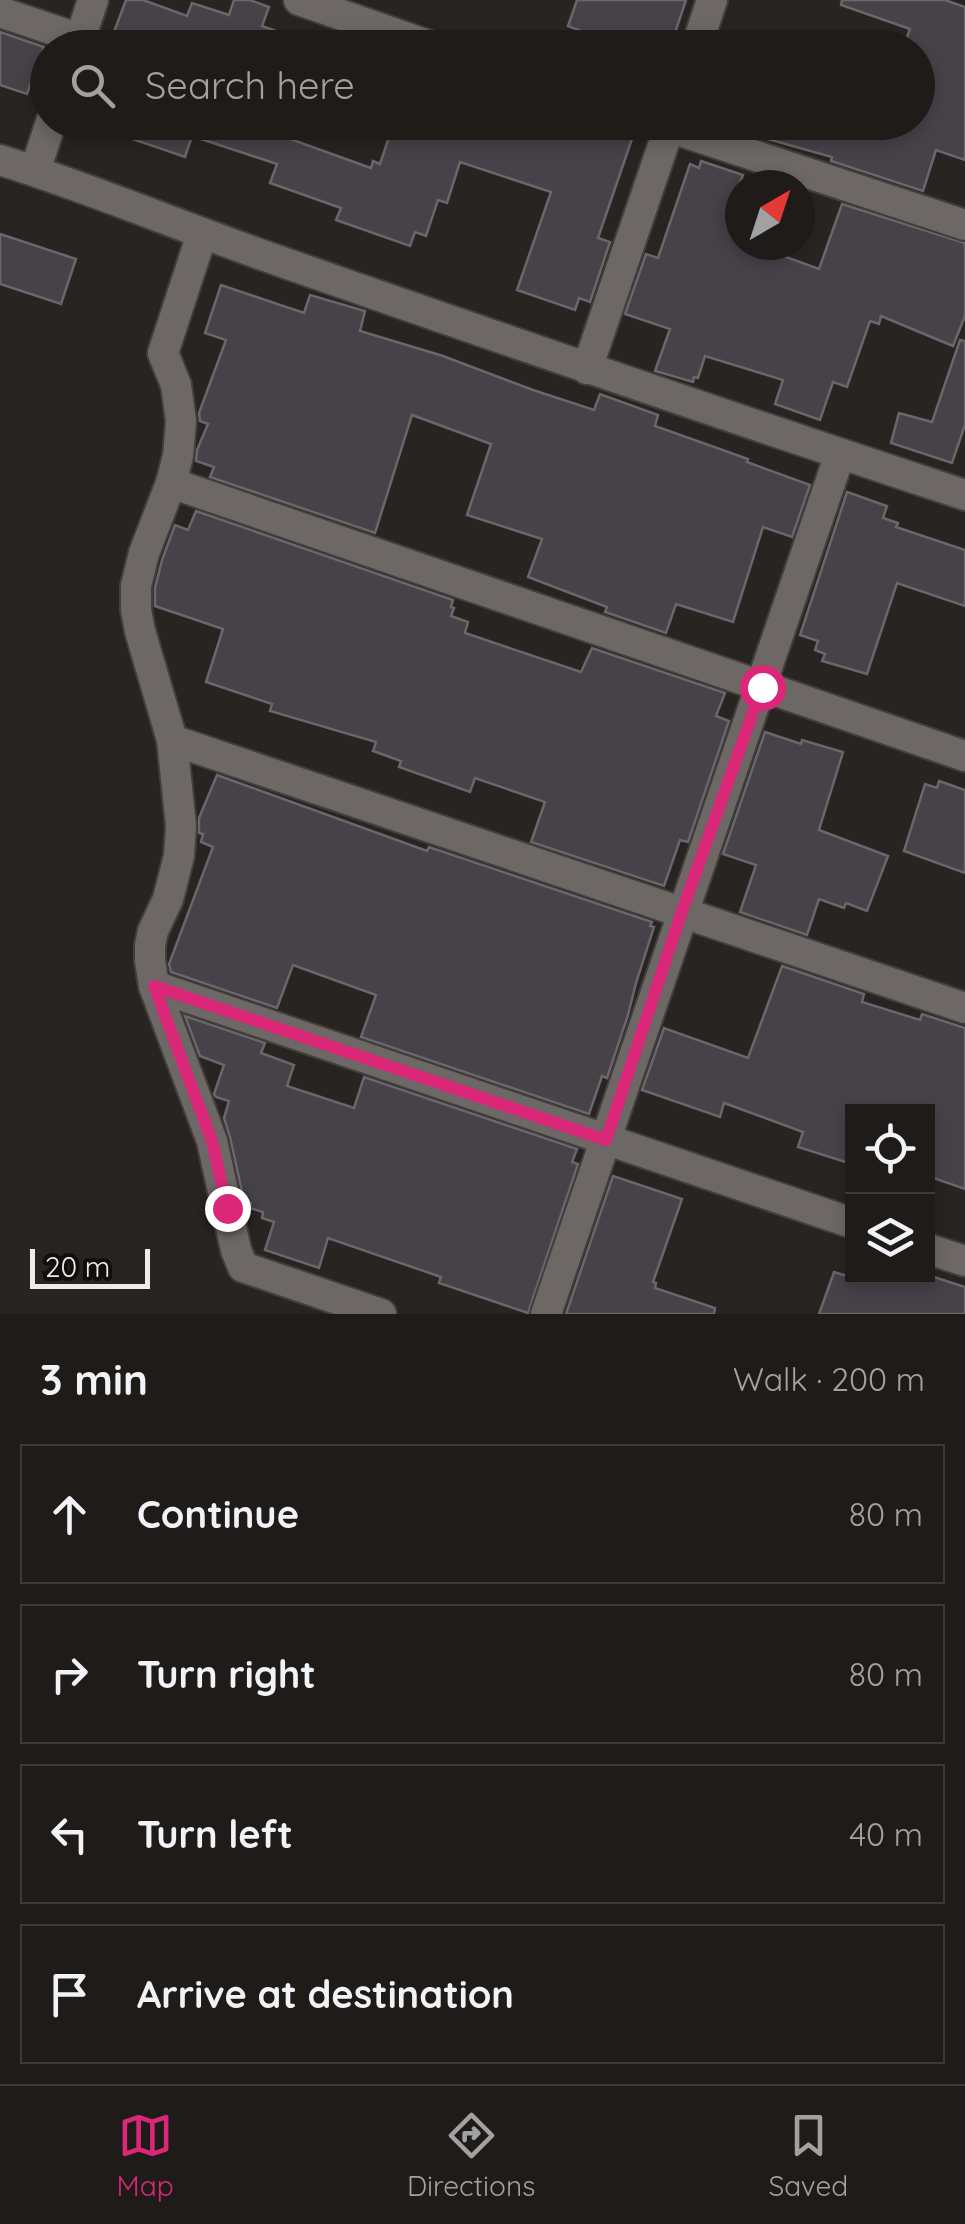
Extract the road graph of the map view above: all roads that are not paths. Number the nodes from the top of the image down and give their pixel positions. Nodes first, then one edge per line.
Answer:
1 (93, 0) edge
2 (299, 0) edge
3 (712, 0) edge
4 (0, 12) edge
5 (46, 30) edge
6 (83, 30) edge
7 (385, 30) edge
8 (702, 30) edge
9 (46, 140) edge
10 (659, 140) edge
11 (712, 140) edge
12 (0, 160) edge
13 (35, 171) junction
14 (965, 225) edge
15 (202, 234) junction
16 (587, 369) junction
17 (840, 454) junction
18 (171, 483) junction
19 (965, 495) edge
20 (762, 687) junction
21 (172, 740) junction
22 (965, 756) edge
23 (682, 911) junction
24 (154, 986) junction
25 (965, 1008) edge
26 (606, 1140) junction
27 (845, 1221) edge
28 (935, 1251) edge
29 (965, 1261) edge
30 (381, 1314) edge
31 (546, 1314) edge

1 - 6 street
2 - 7 street
3 - 8 street
4 - 5 street
9 - 13 street
10 - 16 street
11 - 14 street
12 - 13 street
13 - 15 street
15 - 16 street
15 - 18 street
16 - 17 street
17 - 19 street
17 - 20 street
18 - 20 street
18 - 21 street
20 - 22 street
20 - 23 street
21 - 23 street
21 - 24 street
23 - 25 street
23 - 26 street
24 - 26 street
24 - 30 street
26 - 27 street
26 - 31 street
28 - 29 street

